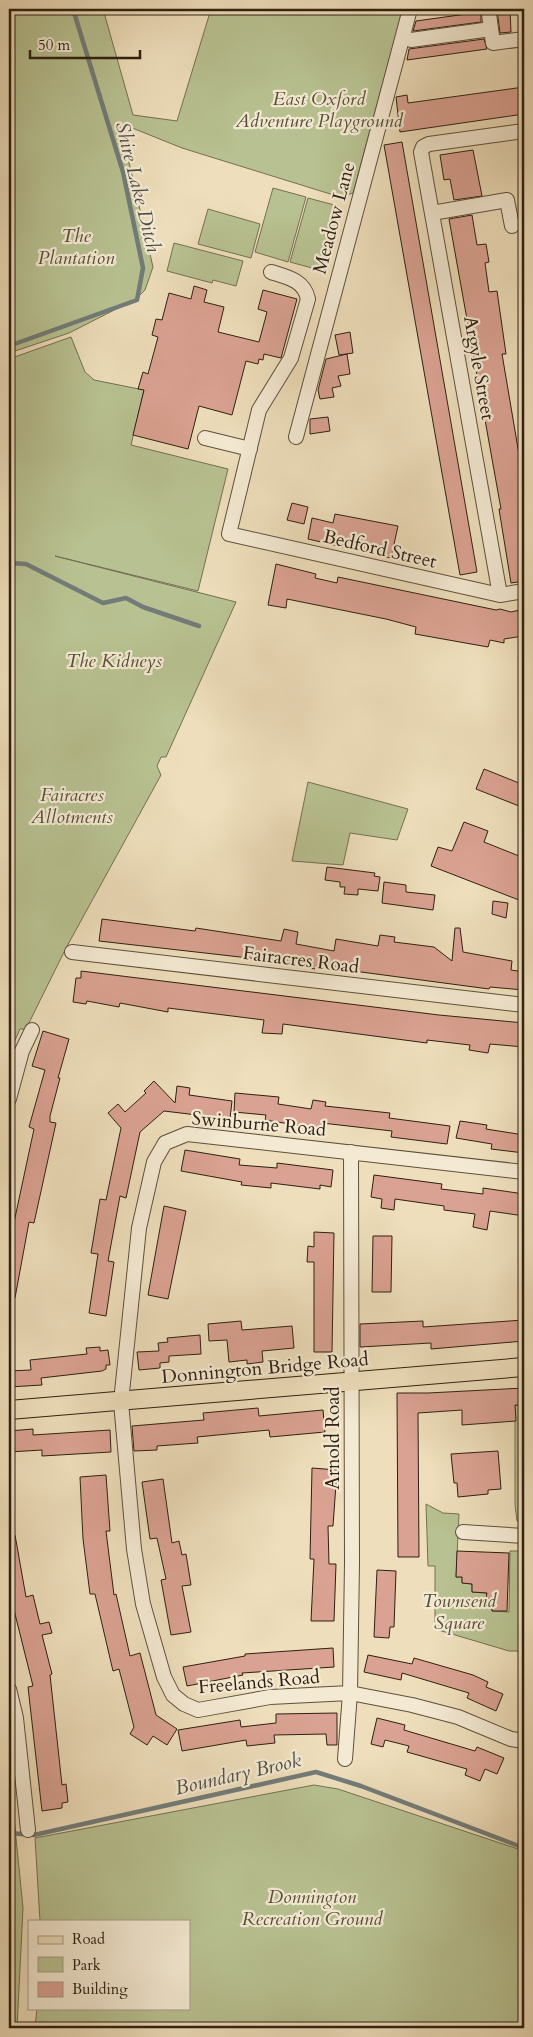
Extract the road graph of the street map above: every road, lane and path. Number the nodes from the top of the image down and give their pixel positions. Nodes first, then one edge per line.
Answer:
1 (410, 9) edge
2 (489, 14) dead end
3 (491, 29) junction
4 (524, 39) edge
5 (411, 40) dead end
6 (524, 131) edge
7 (432, 213) junction
8 (512, 226) dead end
9 (271, 272) dead end
10 (307, 303) junction
11 (329, 309) junction
12 (296, 437) dead end
13 (205, 438) dead end
14 (250, 448) junction
15 (524, 591) edge
16 (500, 595) junction
17 (72, 952) dead end
18 (524, 1005) edge
19 (32, 1030) dead end
20 (9, 1099) edge
21 (351, 1152) junction
22 (524, 1172) edge
23 (524, 1367) edge
24 (352, 1382) junction
25 (121, 1402) junction
26 (9, 1410) edge
27 (463, 1532) dead end
28 (523, 1536) edge
29 (9, 1689) edge
30 (350, 1693) junction
31 (524, 1740) edge
32 (345, 1759) dead end
33 (28, 1830) dead end

1 - 11 street, Meadow Lane
2 - 3 street
3 - 4 street
3 - 5 street
6 - 7 street, Argyle Street
7 - 8 street
7 - 16 street, Argyle Street
9 - 10 street
10 - 11 street
10 - 14 street
11 - 12 street, Meadow Lane
13 - 14 street
14 - 16 street, Bedford Street
15 - 16 street, Bedford Street
17 - 18 street, Fairacres Road
19 - 20 street
21 - 22 street, Swinburne Road
21 - 24 street, Arnold Road
21 - 25 street, Swinburne Road
23 - 24 main road, Donnington Bridge Road
24 - 25 main road, Donnington Bridge Road
24 - 30 street, Arnold Road
25 - 26 main road, Donnington Bridge Road
25 - 30 street, Freelands Road
27 - 28 street
29 - 33 street
30 - 31 street, Freelands Road
30 - 32 street, Arnold Road

